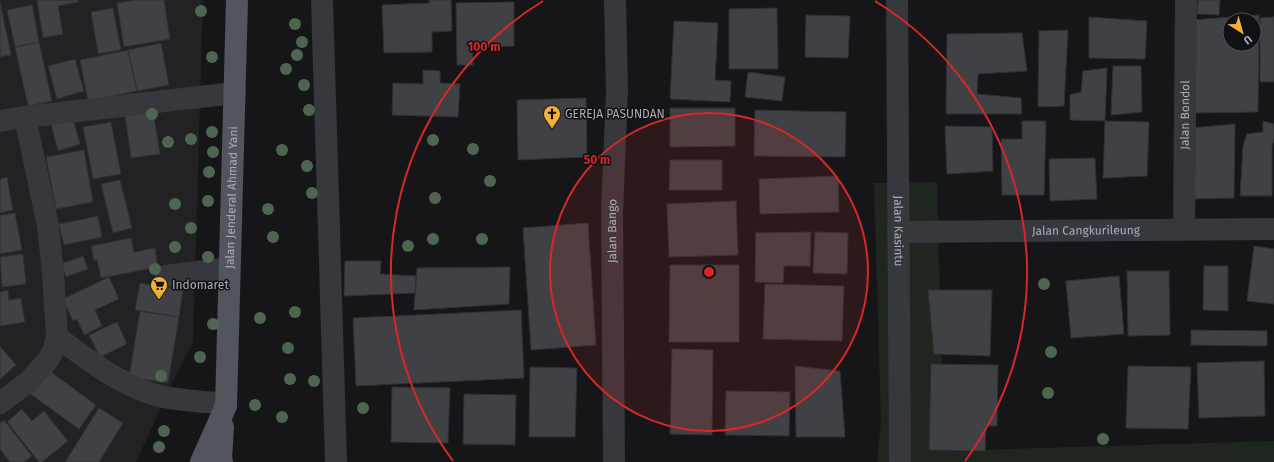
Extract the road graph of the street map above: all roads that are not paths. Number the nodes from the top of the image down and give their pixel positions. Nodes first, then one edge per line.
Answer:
1 (237, 0) edge
2 (322, 0) edge
3 (615, 0) edge
4 (897, 0) edge
5 (1186, 0) edge
6 (235, 93) junction
7 (25, 117) junction
8 (0, 121) edge
9 (1184, 229) junction
10 (1274, 229) edge
11 (898, 232) junction
12 (230, 268) junction
13 (166, 276) dead end
14 (57, 337) junction
15 (0, 403) edge
16 (226, 405) junction
17 (201, 462) edge
18 (222, 462) edge
19 (336, 462) edge
20 (614, 462) edge
21 (900, 462) edge

1 - 6 main road, Jalan Jenderal Ahmad Yani
2 - 19 street
3 - 20 street, Jalan Bango
4 - 11 street, Jalan Kasintu
5 - 9 street, Jalan Bondol
6 - 7 street
6 - 12 main road, Jalan Jenderal Ahmad Yani
7 - 8 street
7 - 14 street
9 - 10 street, Jalan Cangkurileung
9 - 11 street, Jalan Cangkurileung
11 - 21 street, Jalan Kasintu
12 - 13 street
12 - 16 main road, Jalan Jenderal Ahmad Yani
14 - 15 street
14 - 16 street
16 - 17 main road, Jalan Jenderal Ahmad Yani
16 - 18 main road

